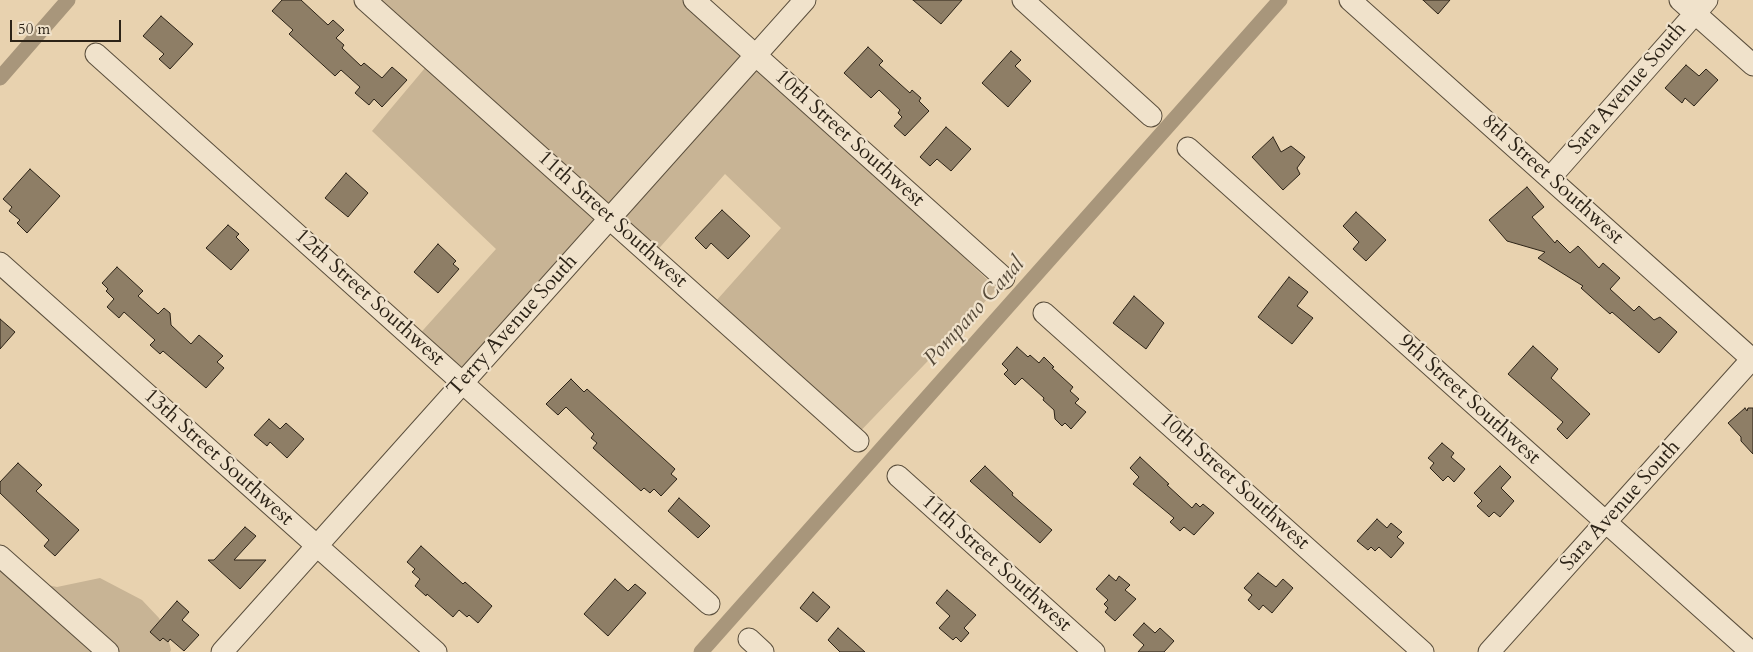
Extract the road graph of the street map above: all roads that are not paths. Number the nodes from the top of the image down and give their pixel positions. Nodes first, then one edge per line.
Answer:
1 (365, 0) edge
2 (694, 0) edge
3 (805, 0) edge
4 (1023, 0) edge
5 (1350, 0) edge
6 (1694, 4) edge
7 (96, 54) dead end
8 (755, 55) junction
9 (1753, 65) edge
10 (1151, 116) dead end
11 (1188, 148) dead end
12 (1550, 178) junction
13 (610, 218) junction
14 (0, 263) edge
15 (1004, 278) dead end
16 (1044, 313) dead end
17 (1752, 360) edge
18 (463, 382) junction
19 (858, 442) dead end
20 (898, 476) dead end
21 (1605, 522) junction
22 (316, 546) junction
23 (0, 556) edge
24 (709, 604) dead end
25 (108, 652) edge
26 (222, 652) edge
27 (436, 652) edge
28 (1094, 652) edge
29 (1423, 652) edge
30 (1489, 652) edge
31 (1751, 652) edge

1 - 13 street, 11th Street Southwest
2 - 8 street, 10th Street Southwest
3 - 8 street, Terry Avenue South
4 - 10 street
5 - 12 street, 8th Street Southwest
6 - 9 street
6 - 12 street, Sara Avenue South
7 - 18 street, 12th Street Southwest
8 - 13 street, Terry Avenue South
8 - 15 street, 10th Street Southwest
11 - 21 street, 9th Street Southwest
12 - 17 street, 8th Street Southwest
13 - 18 street, Terry Avenue South
13 - 19 street, 11th Street Southwest
14 - 22 street, 13th Street Southwest
16 - 29 street, 10th Street Southwest
17 - 21 street, Sara Avenue South
18 - 22 street, Terry Avenue South
18 - 24 street, 12th Street Southwest
20 - 28 street, 11th Street Southwest
21 - 30 street, Sara Avenue South
21 - 31 street, 9th Street Southwest
22 - 26 street, Terry Avenue South
22 - 27 street, 13th Street Southwest
23 - 25 street

